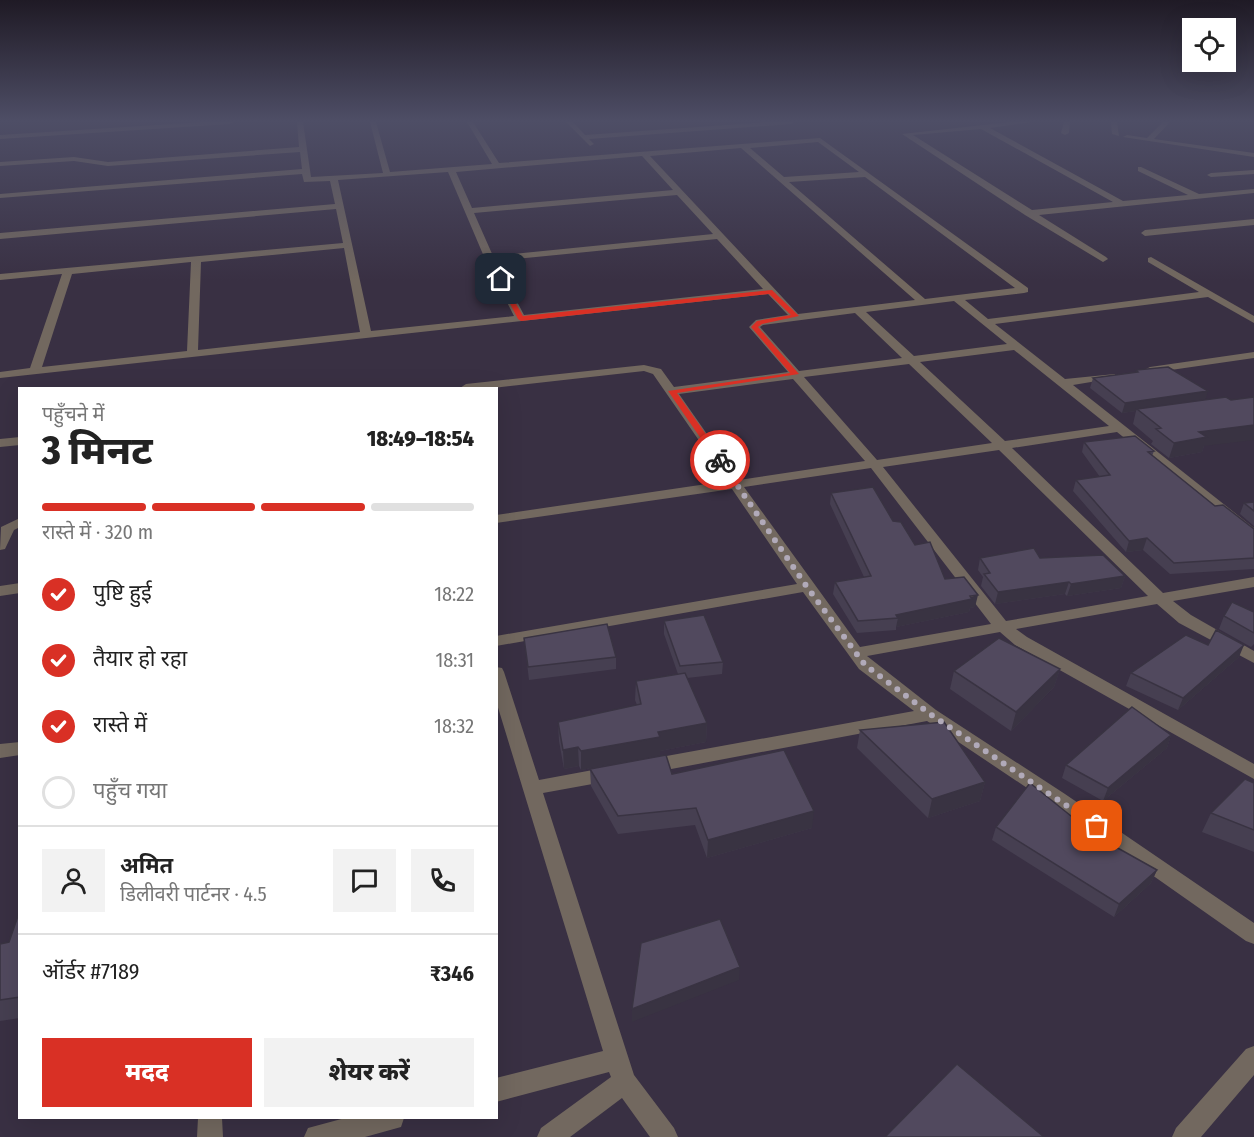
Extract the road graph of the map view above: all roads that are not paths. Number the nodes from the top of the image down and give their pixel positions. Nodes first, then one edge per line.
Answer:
1 (254, 175) edge
2 (306, 175) edge
3 (387, 175) edge
4 (453, 175) edge
5 (663, 175) edge
6 (776, 175) edge
7 (852, 175) edge
8 (868, 175) edge
9 (970, 175) edge
10 (1070, 175) edge
11 (1154, 175) edge
12 (334, 179) junction
13 (782, 180) junction
14 (1254, 191) edge
15 (678, 192) junction
16 (4, 195) edge
17 (1199, 197) junction
18 (1122, 204) junction
19 (341, 206) junction
20 (0, 207) edge
21 (468, 211) junction
22 (1029, 213) junction
23 (1254, 222) edge
24 (1145, 233) dead end
25 (0, 236) edge
26 (720, 236) junction
27 (348, 245) junction
28 (196, 258) junction
29 (490, 259) junction
30 (1103, 259) dead end
31 (1150, 260) dead end
32 (68, 271) junction
33 (0, 277) edge
34 (770, 291) junction
35 (1210, 294) junction
36 (956, 298) junction
37 (923, 302) junction
38 (857, 309) junction
39 (796, 316) junction
40 (521, 319) junction
41 (1254, 320) edge
42 (986, 322) junction
43 (366, 335) junction
44 (1017, 346) junction
45 (192, 354) junction
46 (1254, 356) edge
47 (912, 360) junction
48 (35, 371) junction
49 (1142, 371) edge
50 (795, 374) junction
51 (0, 375) edge
52 (1120, 375) edge
53 (1064, 383) junction
54 (475, 387) edge
55 (672, 391) junction
56 (1136, 418) edge
57 (1117, 425) junction
58 (18, 441) edge
59 (0, 443) edge
60 (1002, 445) junction
61 (874, 464) junction
62 (737, 484) junction
63 (498, 519) edge
64 (18, 523) edge
65 (1254, 535) edge
66 (0, 546) edge
67 (1254, 582) edge
68 (807, 587) junction
69 (18, 588) edge
70 (0, 591) edge
71 (1160, 598) junction
72 (1001, 625) junction
73 (498, 641) edge
74 (854, 652) junction
75 (1254, 658) edge
76 (498, 678) edge
77 (930, 714) junction
78 (18, 748) edge
79 (0, 751) edge
80 (1254, 772) edge
81 (534, 788) junction
82 (1254, 935) edge
83 (1254, 1057) edge
84 (621, 1070) junction
85 (498, 1090) edge
86 (210, 1119) edge
87 (388, 1119) edge
88 (210, 1137) edge
89 (316, 1137) edge
90 (550, 1137) edge
91 (665, 1137) edge
92 (1185, 1137) edge

1 - 16 street
2 - 12 street
3 - 12 street
4 - 21 street
5 - 15 street
6 - 13 street
7 - 13 street
8 - 36 street
9 - 22 street
10 - 18 street
11 - 17 street
12 - 19 street
13 - 37 street
14 - 17 street
15 - 21 street
15 - 26 street
16 - 20 street
17 - 18 street
18 - 22 street
19 - 25 street
19 - 27 street
21 - 29 street
22 - 30 street
23 - 24 street
26 - 29 street
26 - 34 street
27 - 28 street
27 - 43 street
28 - 32 street
28 - 45 street
29 - 40 street
31 - 35 street
32 - 33 street
32 - 48 street
34 - 39 street
34 - 40 street
35 - 41 street
35 - 42 street
36 - 37 street
36 - 42 street
37 - 38 street
38 - 39 street
38 - 47 street
39 - 50 street
40 - 43 street
42 - 44 street
43 - 45 street
44 - 47 street
44 - 53 street
45 - 48 street
46 - 49 street
47 - 50 street
47 - 60 street
48 - 51 street
50 - 55 street
50 - 61 street
52 - 53 street
53 - 57 street
54 - 55 street
55 - 62 street
56 - 57 street
57 - 60 street
57 - 65 street
58 - 59 street
60 - 61 street
60 - 71 street
61 - 62 street
61 - 72 street
62 - 63 street
62 - 68 street
64 - 66 street
67 - 71 street
68 - 73 street
68 - 74 street
69 - 70 street
71 - 72 street
71 - 75 street
72 - 74 street
72 - 80 street
74 - 77 street
76 - 81 street
77 - 81 street
77 - 82 street
78 - 79 street
81 - 84 street
83 - 92 street
84 - 85 street
84 - 90 street
84 - 91 street
86 - 88 street
87 - 89 street

